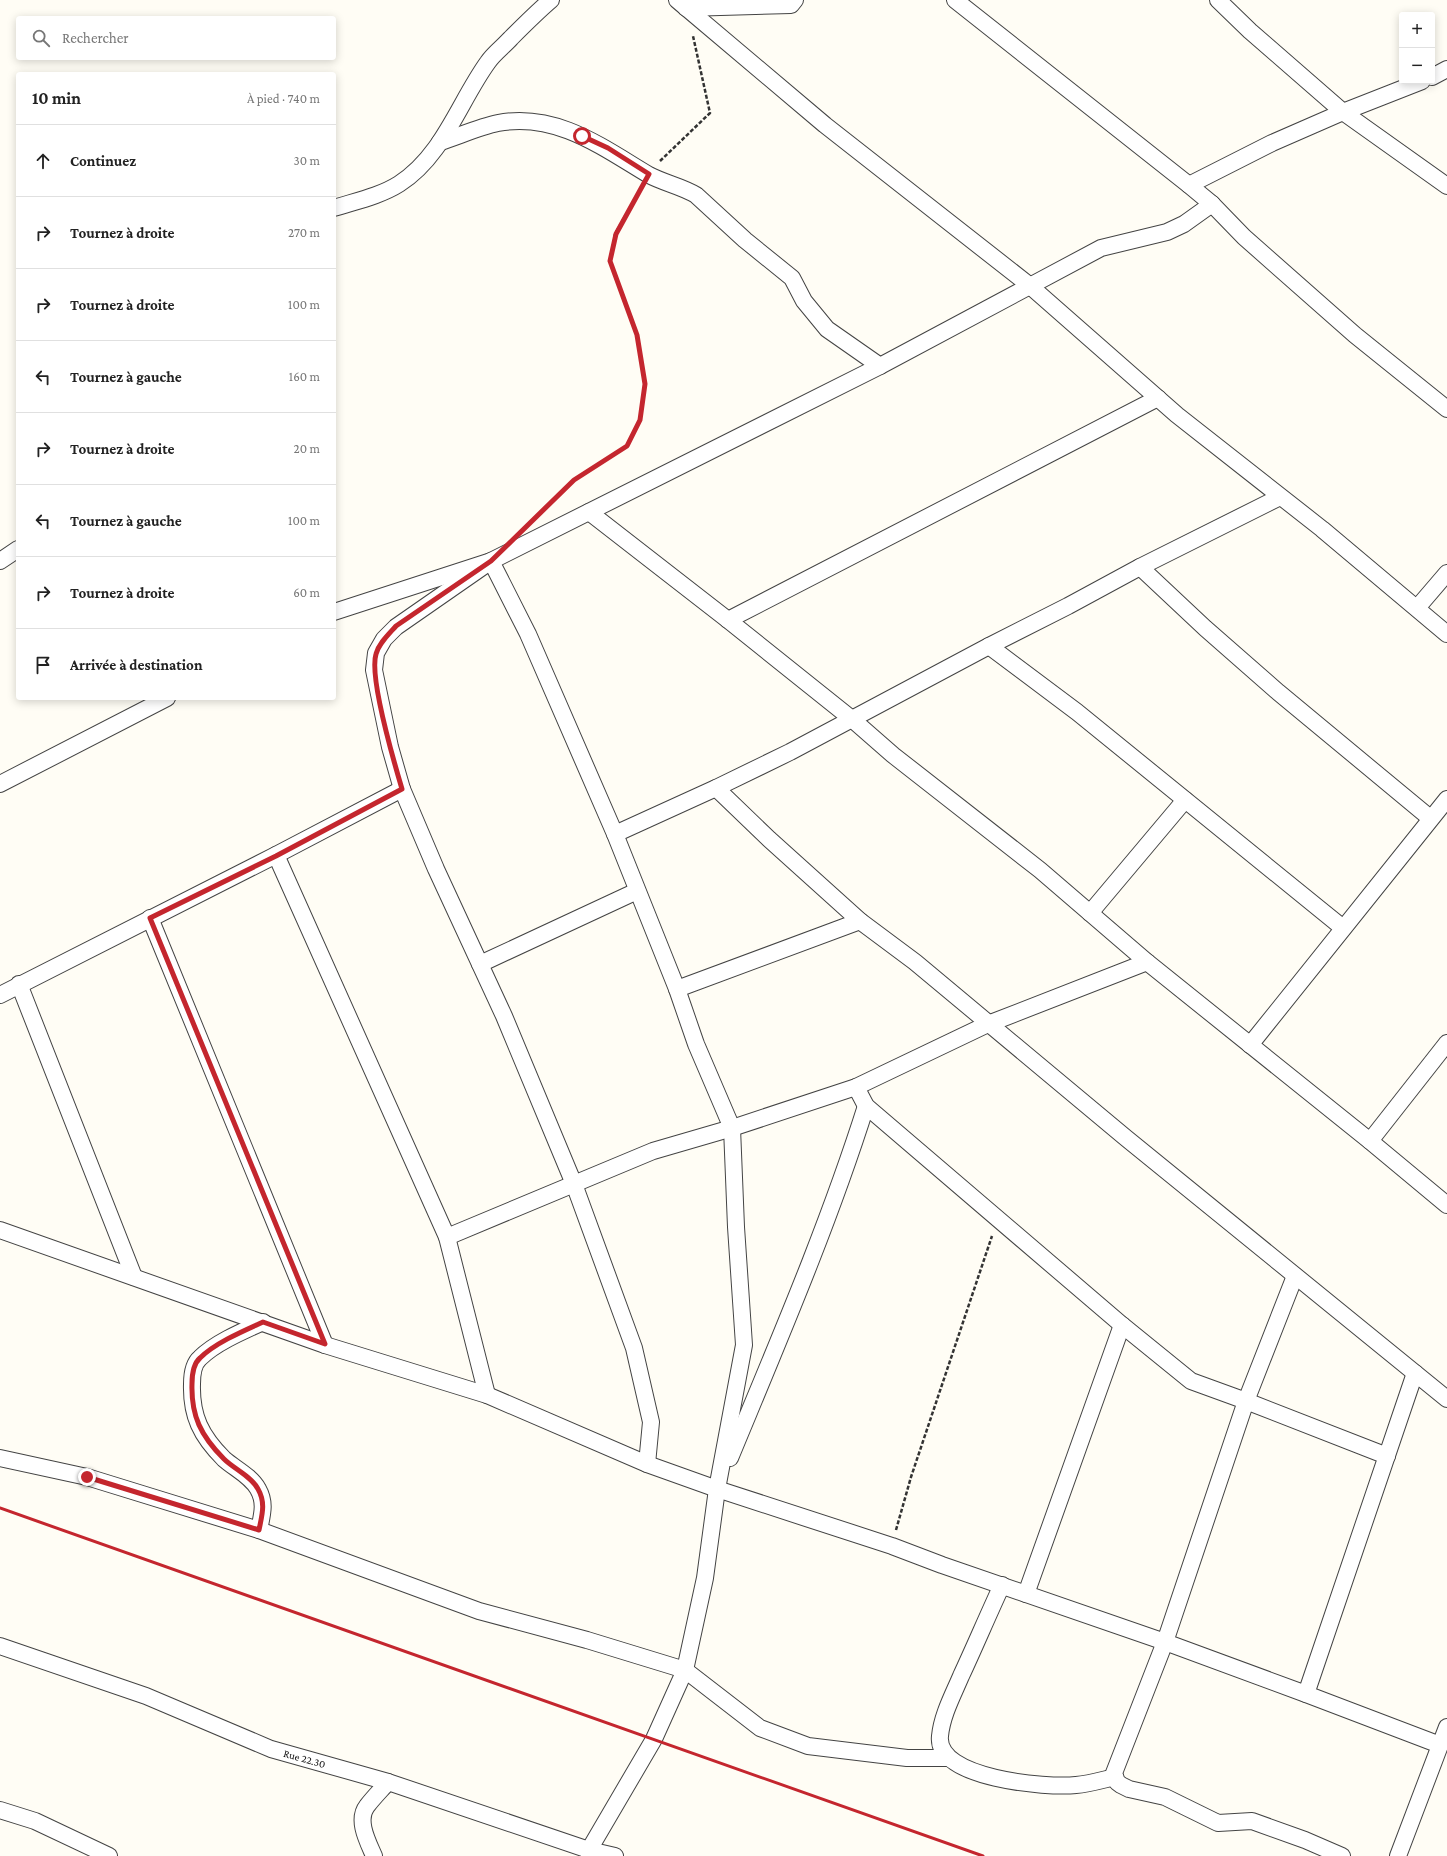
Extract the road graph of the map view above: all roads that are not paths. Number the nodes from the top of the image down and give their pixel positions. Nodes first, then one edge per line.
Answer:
1 (551, 0) edge
2 (795, 0) edge
3 (955, 0) edge
4 (1218, 0) edge
5 (682, 4) edge
6 (1447, 70) edge
7 (1435, 76) edge
8 (1414, 84) edge
9 (1343, 112) junction
10 (440, 142) junction
11 (1189, 185) junction
12 (1447, 186) edge
13 (1212, 204) junction
14 (336, 207) edge
15 (1029, 285) junction
16 (880, 366) junction
17 (1158, 398) junction
18 (1447, 409) edge
19 (1280, 497) junction
20 (589, 512) junction
21 (16, 550) edge
22 (0, 561) edge
23 (491, 561) junction
24 (1140, 567) junction
25 (1447, 573) edge
26 (1417, 608) junction
27 (336, 611) edge
28 (728, 620) junction
29 (1447, 634) edge
30 (989, 646) junction
31 (163, 700) edge
32 (853, 720) junction
33 (0, 784) edge
34 (716, 788) junction
35 (402, 789) junction
36 (1447, 799) edge
37 (1185, 800) junction
38 (1430, 818) junction
39 (615, 834) junction
40 (276, 856) junction
41 (637, 892) junction
42 (1090, 913) junction
43 (150, 918) junction
44 (860, 921) junction
45 (1343, 928) junction
46 (1147, 962) junction
47 (480, 964) junction
48 (19, 984) junction
49 (677, 989) junction
50 (0, 995) edge
51 (988, 1024) junction
52 (1447, 1043) edge
53 (1250, 1045) junction
54 (856, 1088) junction
55 (866, 1106) junction
56 (732, 1128) junction
57 (1370, 1140) junction
58 (574, 1184) junction
59 (1447, 1205) edge
60 (0, 1230) edge
61 (447, 1237) junction
62 (1295, 1276) junction
63 (134, 1277) junction
64 (263, 1322) junction
65 (1122, 1325) junction
66 (325, 1344) junction
67 (1415, 1373) junction
68 (487, 1395) junction
69 (1447, 1399) edge
70 (1246, 1401) junction
71 (1387, 1456) junction
72 (0, 1458) edge
73 (647, 1464) junction
74 (717, 1489) junction
75 (259, 1530) junction
76 (1002, 1585) junction
77 (1026, 1594) junction
78 (1165, 1642) junction
79 (0, 1646) edge
80 (685, 1670) junction
81 (1306, 1694) junction
82 (1447, 1727) edge
83 (1440, 1745) junction
84 (948, 1758) junction
85 (1115, 1777) junction
86 (388, 1782) junction
87 (0, 1810) edge
88 (589, 1853) edge
89 (109, 1856) edge
90 (374, 1856) edge
91 (614, 1856) edge
92 (1342, 1856) edge
93 (1398, 1856) edge

1 - 10 street
2 - 5 street
3 - 11 street
4 - 9 street
5 - 15 street
6 - 7 street
8 - 9 street
9 - 11 street
9 - 12 street
10 - 14 street
10 - 16 street
11 - 13 street
13 - 15 street
13 - 18 street
15 - 16 street
15 - 17 street
16 - 20 street
17 - 19 street
17 - 28 street
19 - 24 street
19 - 26 street
20 - 23 street
20 - 28 street
21 - 22 street
23 - 27 street
23 - 35 street
23 - 39 street
24 - 30 street
24 - 38 street
25 - 26 street
26 - 29 street
28 - 32 street
30 - 32 street
30 - 37 street
31 - 33 street
32 - 34 street
32 - 42 street
34 - 39 street
34 - 44 street
35 - 40 street
35 - 47 street
36 - 38 street
37 - 42 street
37 - 45 street
38 - 45 street
39 - 41 street
40 - 43 street
40 - 61 street
41 - 47 street
41 - 49 street
42 - 46 street
43 - 48 street
43 - 66 street
44 - 49 street
44 - 51 street
45 - 53 street
46 - 51 street
46 - 53 street
47 - 58 street
48 - 50 street
48 - 63 street
49 - 56 street
51 - 54 street
51 - 62 street
52 - 57 street
53 - 57 street
54 - 55 street
54 - 56 street
55 - 65 street
55 - 74 street
56 - 58 street
56 - 74 street
57 - 59 street
58 - 61 street
58 - 73 street
60 - 63 street
61 - 68 street
62 - 67 street
62 - 70 street
63 - 64 street
64 - 66 street
64 - 75 street
65 - 70 street
65 - 77 street
66 - 68 street
67 - 69 street
67 - 71 street
68 - 73 street
70 - 71 street
70 - 78 street
71 - 81 street
72 - 75 street
73 - 74 street
74 - 76 street
74 - 80 street
75 - 80 street
76 - 77 street
76 - 84 street
77 - 78 street
78 - 81 street
78 - 85 street
79 - 86 street, Rue 22.30
80 - 84 street
80 - 88 street
81 - 83 street
82 - 83 street
83 - 93 street
84 - 85 street
85 - 92 street
86 - 88 street, Rue 22.30
86 - 90 street
87 - 89 street
88 - 91 street, Rue 22.30

